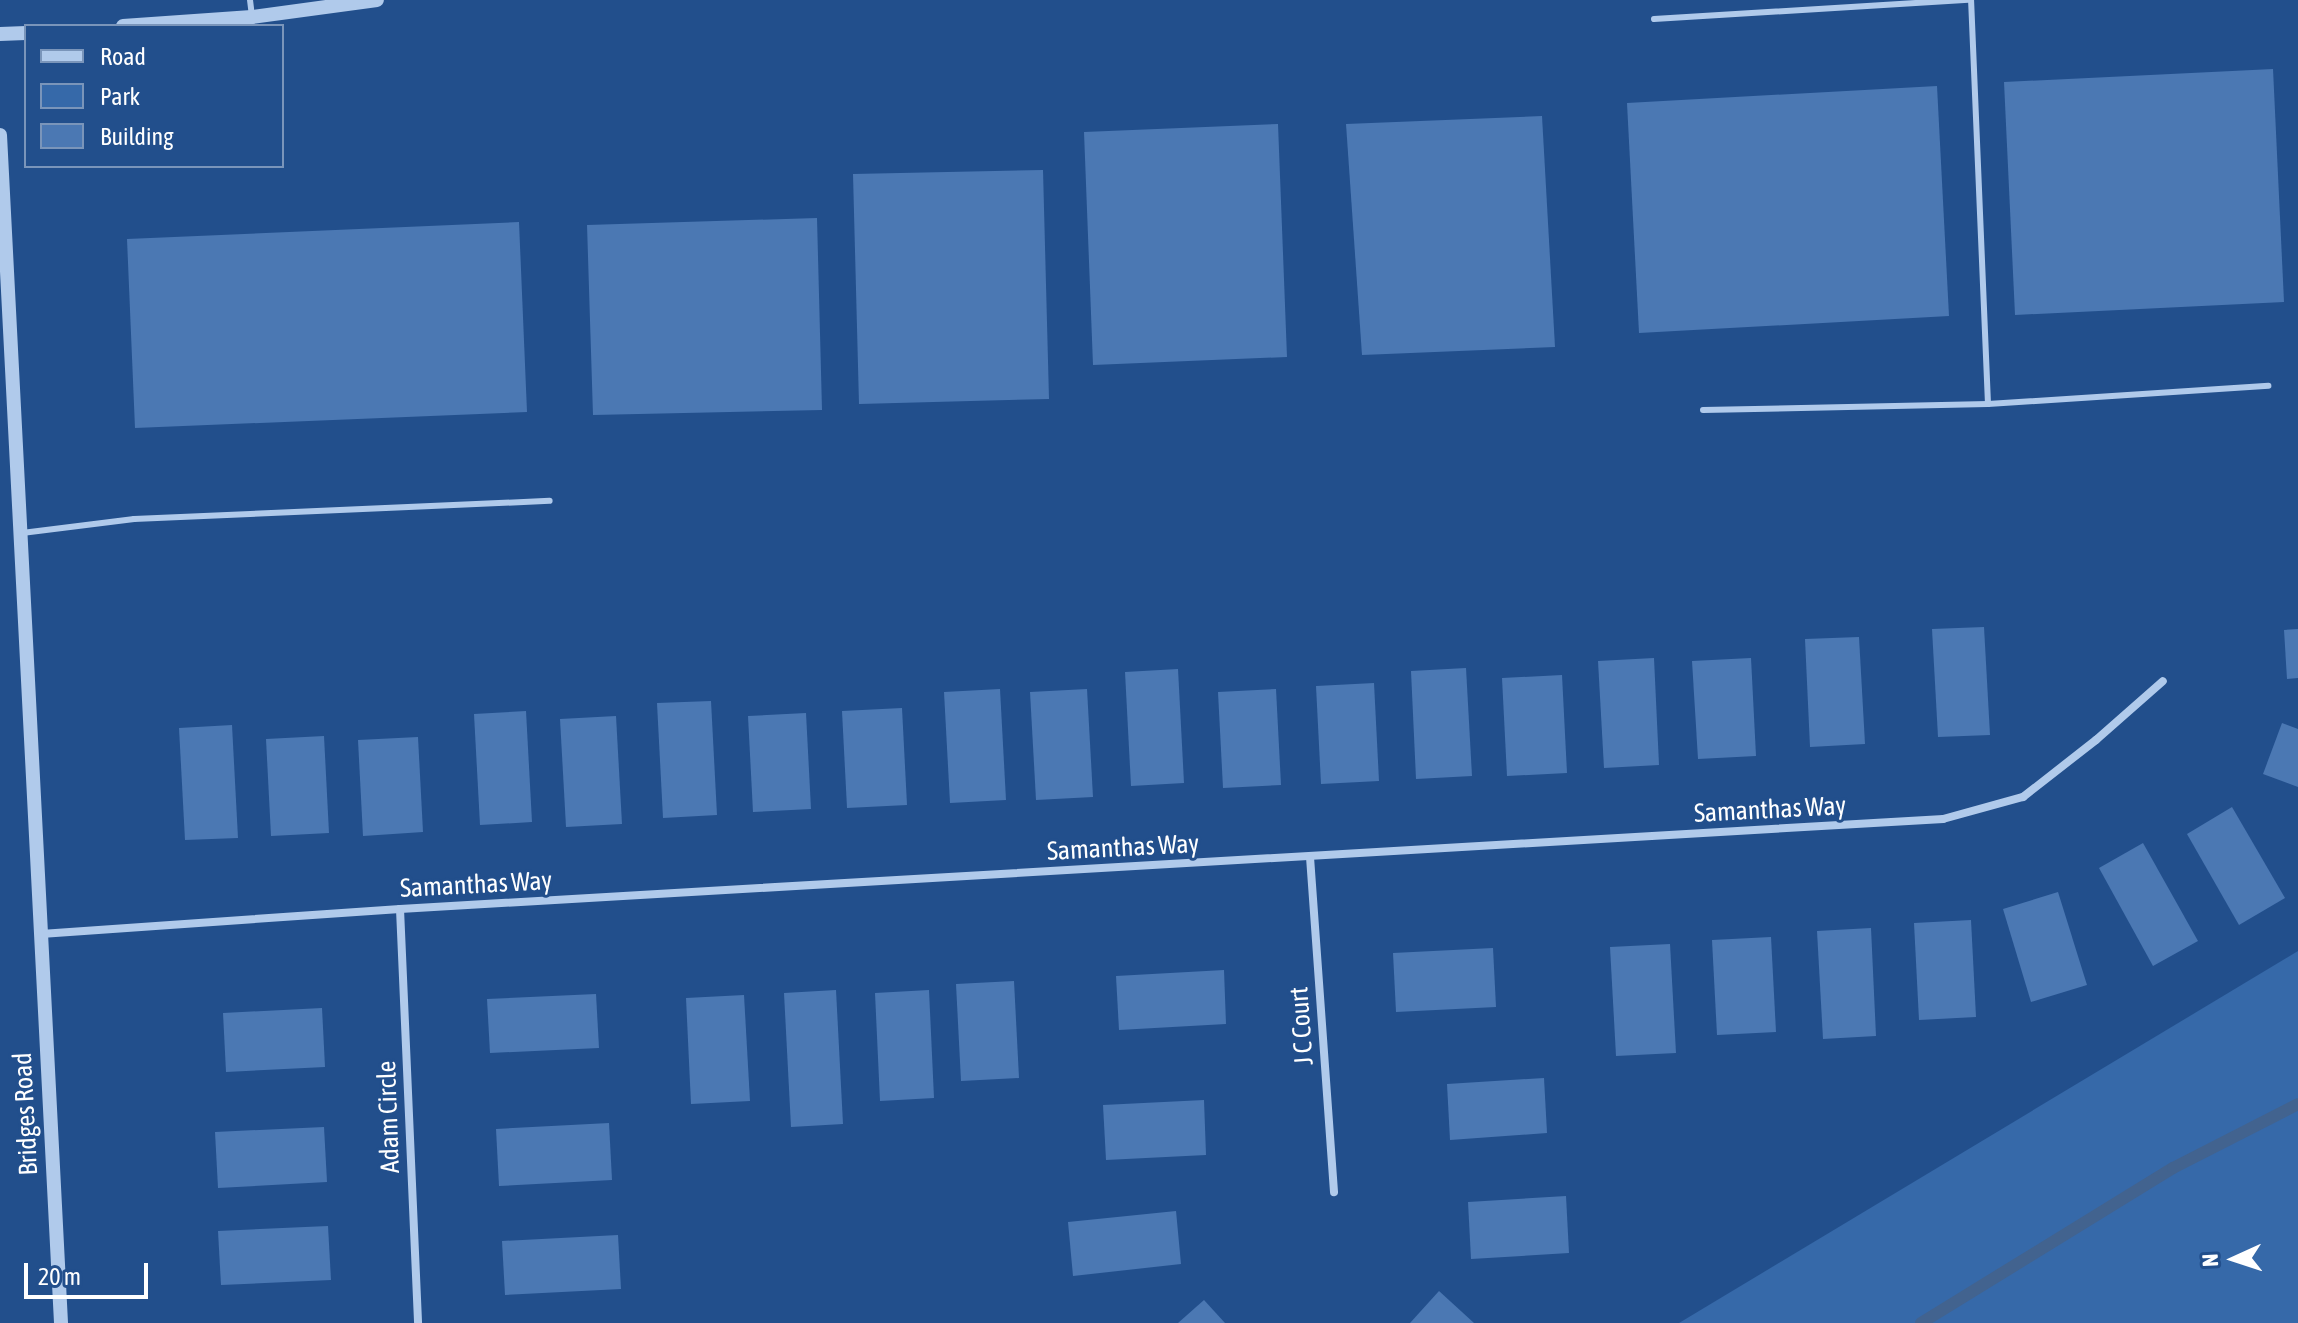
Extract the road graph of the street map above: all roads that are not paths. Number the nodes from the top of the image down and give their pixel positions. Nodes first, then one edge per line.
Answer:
1 (250, 0) edge
2 (377, 0) edge
3 (1970, 0) edge
4 (252, 17) junction
5 (1654, 19) dead end
6 (152, 24) edge
7 (24, 33) edge
8 (0, 34) edge
9 (0, 135) edge
10 (2268, 386) dead end
11 (1988, 404) junction
12 (1703, 410) dead end
13 (550, 501) dead end
14 (18, 533) junction
15 (2163, 681) dead end
16 (1310, 857) junction
17 (400, 909) junction
18 (41, 934) junction
19 (1334, 1192) dead end
20 (61, 1323) edge
21 (418, 1323) edge

1 - 4 lane
2 - 4 street
3 - 5 lane
3 - 11 lane
4 - 6 street
7 - 8 street
9 - 14 street, Bridges Road
10 - 11 lane
11 - 12 lane
13 - 14 lane
14 - 18 street, Bridges Road
15 - 16 street, Samanthas Way
16 - 17 street, Samanthas Way
16 - 19 street, J C Court
17 - 18 street, Samanthas Way
17 - 21 street, Adam Circle
18 - 20 street, Bridges Road

